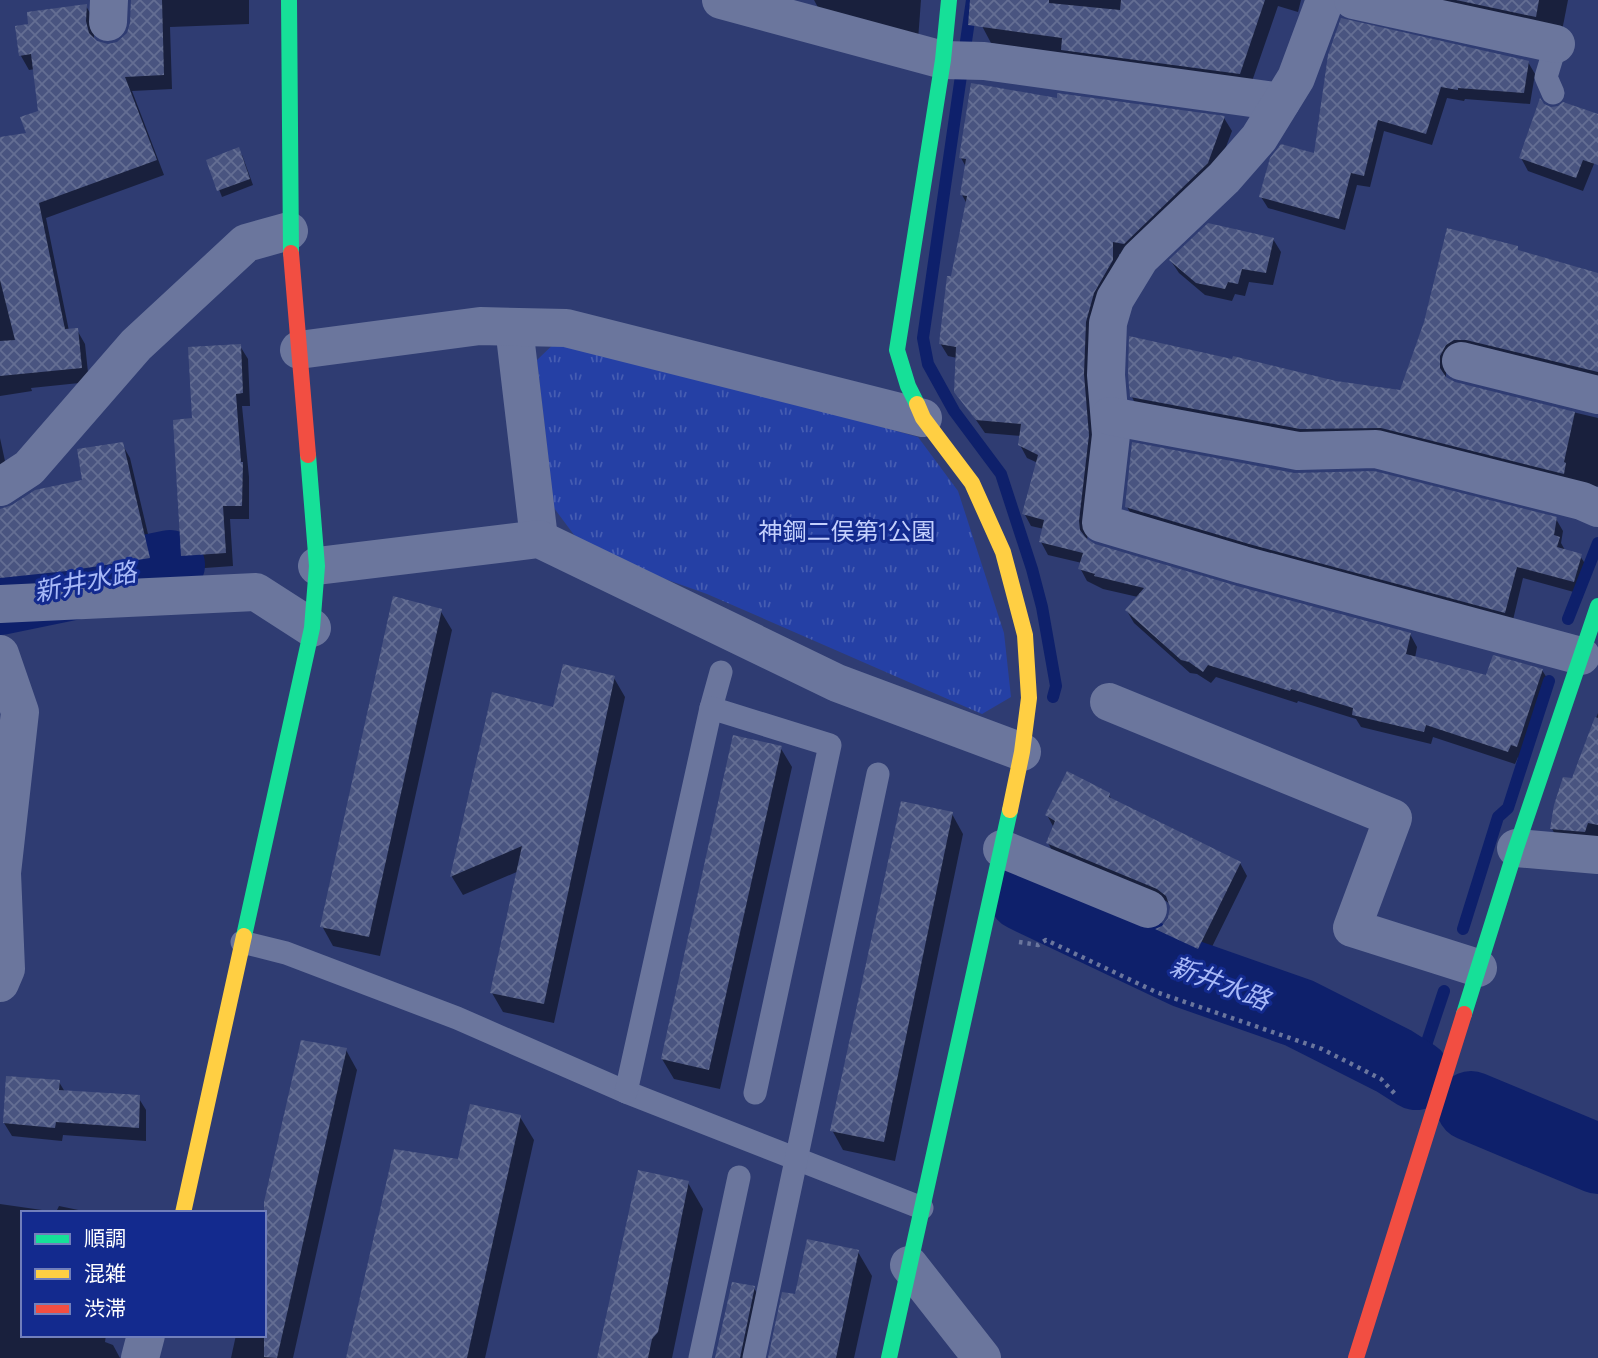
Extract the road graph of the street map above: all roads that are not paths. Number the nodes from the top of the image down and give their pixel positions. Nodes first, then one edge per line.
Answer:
1 (289, 0) edge
2 (721, 0) edge
3 (949, 0) edge
4 (1325, 0) edge
5 (1353, 0) edge
6 (1556, 44) joint
7 (943, 60) junction
8 (1553, 93) dead end
9 (1281, 102) junction
10 (289, 231) junction
11 (514, 327) junction
12 (299, 350) junction
13 (1461, 361) dead end
14 (1598, 395) edge
15 (1110, 416) junction
16 (923, 418) junction
17 (0, 487) edge
18 (1598, 508) edge
19 (539, 539) junction
20 (317, 566) junction
21 (0, 604) edge
22 (1598, 606) edge
23 (312, 628) junction
24 (0, 654) edge
25 (1581, 656) junction
26 (721, 671) dead end
27 (1109, 702) dead end
28 (711, 708) junction
29 (1022, 752) junction
30 (878, 774) dead end
31 (1516, 848) junction
32 (1002, 849) junction
33 (1598, 855) edge
34 (1148, 909) dead end
35 (242, 942) junction
36 (1478, 968) junction
37 (0, 983) edge
38 (626, 1092) junction
39 (755, 1093) dead end
40 (798, 1159) junction
41 (739, 1177) dead end
42 (922, 1208) junction
43 (183, 1211) edge
44 (909, 1265) junction
45 (145, 1337) edge
46 (140, 1358) edge
47 (700, 1358) edge
48 (754, 1358) edge
49 (889, 1358) edge
50 (982, 1358) edge
51 (1356, 1358) edge

1 - 10 street
2 - 7 street
3 - 7 street
4 - 9 street
5 - 6 street
6 - 8 lane
7 - 9 street
7 - 16 street
9 - 15 street
10 - 12 street
10 - 17 street
11 - 12 street
11 - 16 street
11 - 19 street
12 - 20 street
13 - 14 street
15 - 18 street
15 - 25 street
16 - 29 street
19 - 20 street
19 - 29 street
20 - 23 street
21 - 23 street
22 - 25 street
23 - 35 street
24 - 37 street
25 - 31 street
26 - 28 lane
27 - 36 street
28 - 38 lane
28 - 39 lane
29 - 32 street
30 - 40 lane
31 - 33 street
31 - 36 street
32 - 34 street
32 - 42 street
35 - 38 lane
35 - 43 street
36 - 51 street
38 - 40 lane
40 - 42 lane
40 - 48 lane
41 - 47 lane
42 - 44 street
44 - 49 street
44 - 50 street
45 - 46 street

